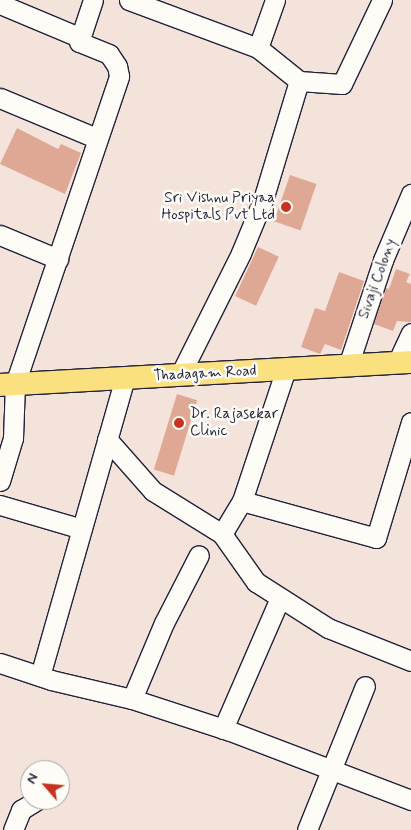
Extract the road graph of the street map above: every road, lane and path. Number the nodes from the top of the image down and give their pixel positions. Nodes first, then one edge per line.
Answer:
1 (93, 0) edge
2 (129, 0) edge
3 (275, 0) edge
4 (382, 0) edge
5 (0, 4) edge
6 (79, 37) junction
7 (258, 48) junction
8 (299, 80) junction
9 (0, 98) edge
10 (96, 138) junction
11 (411, 194) edge
12 (0, 235) edge
13 (58, 259) junction
14 (411, 333) edge
15 (404, 363) edge
16 (348, 366) junction
17 (286, 369) junction
18 (180, 375) junction
19 (125, 378) junction
20 (8, 385) edge
21 (411, 422) edge
22 (107, 439) junction
23 (0, 481) edge
24 (242, 501) junction
25 (0, 504) edge
26 (82, 529) junction
27 (222, 534) junction
28 (199, 555) dead end
29 (280, 598) junction
30 (411, 661) edge
31 (0, 663) edge
32 (40, 676) junction
33 (365, 686) dead end
34 (132, 699) junction
35 (223, 729) junction
36 (333, 770) junction
37 (411, 800) edge
38 (21, 810) edge
39 (13, 830) edge
40 (307, 830) edge

1 - 6 street
2 - 7 street
3 - 7 street
4 - 8 street
5 - 6 street
6 - 10 street
7 - 8 street
8 - 18 street
9 - 10 street
10 - 13 street
11 - 16 street, Sivaji Colony
12 - 13 street
13 - 20 street
14 - 15 street
15 - 16 main road, Thadagam Road
16 - 17 main road, Thadagam Road
17 - 18 main road, Thadagam Road
17 - 24 street
18 - 19 main road, Thadagam Road
19 - 20 main road, Thadagam Road
19 - 22 street
20 - 23 street
21 - 24 street
22 - 26 street
22 - 27 street
24 - 27 street
25 - 26 street
26 - 32 street
27 - 29 street
28 - 34 street
29 - 30 street
29 - 35 street
31 - 32 street
32 - 34 street
33 - 36 street
34 - 35 street
35 - 36 street
36 - 37 street
36 - 40 street
38 - 39 street

